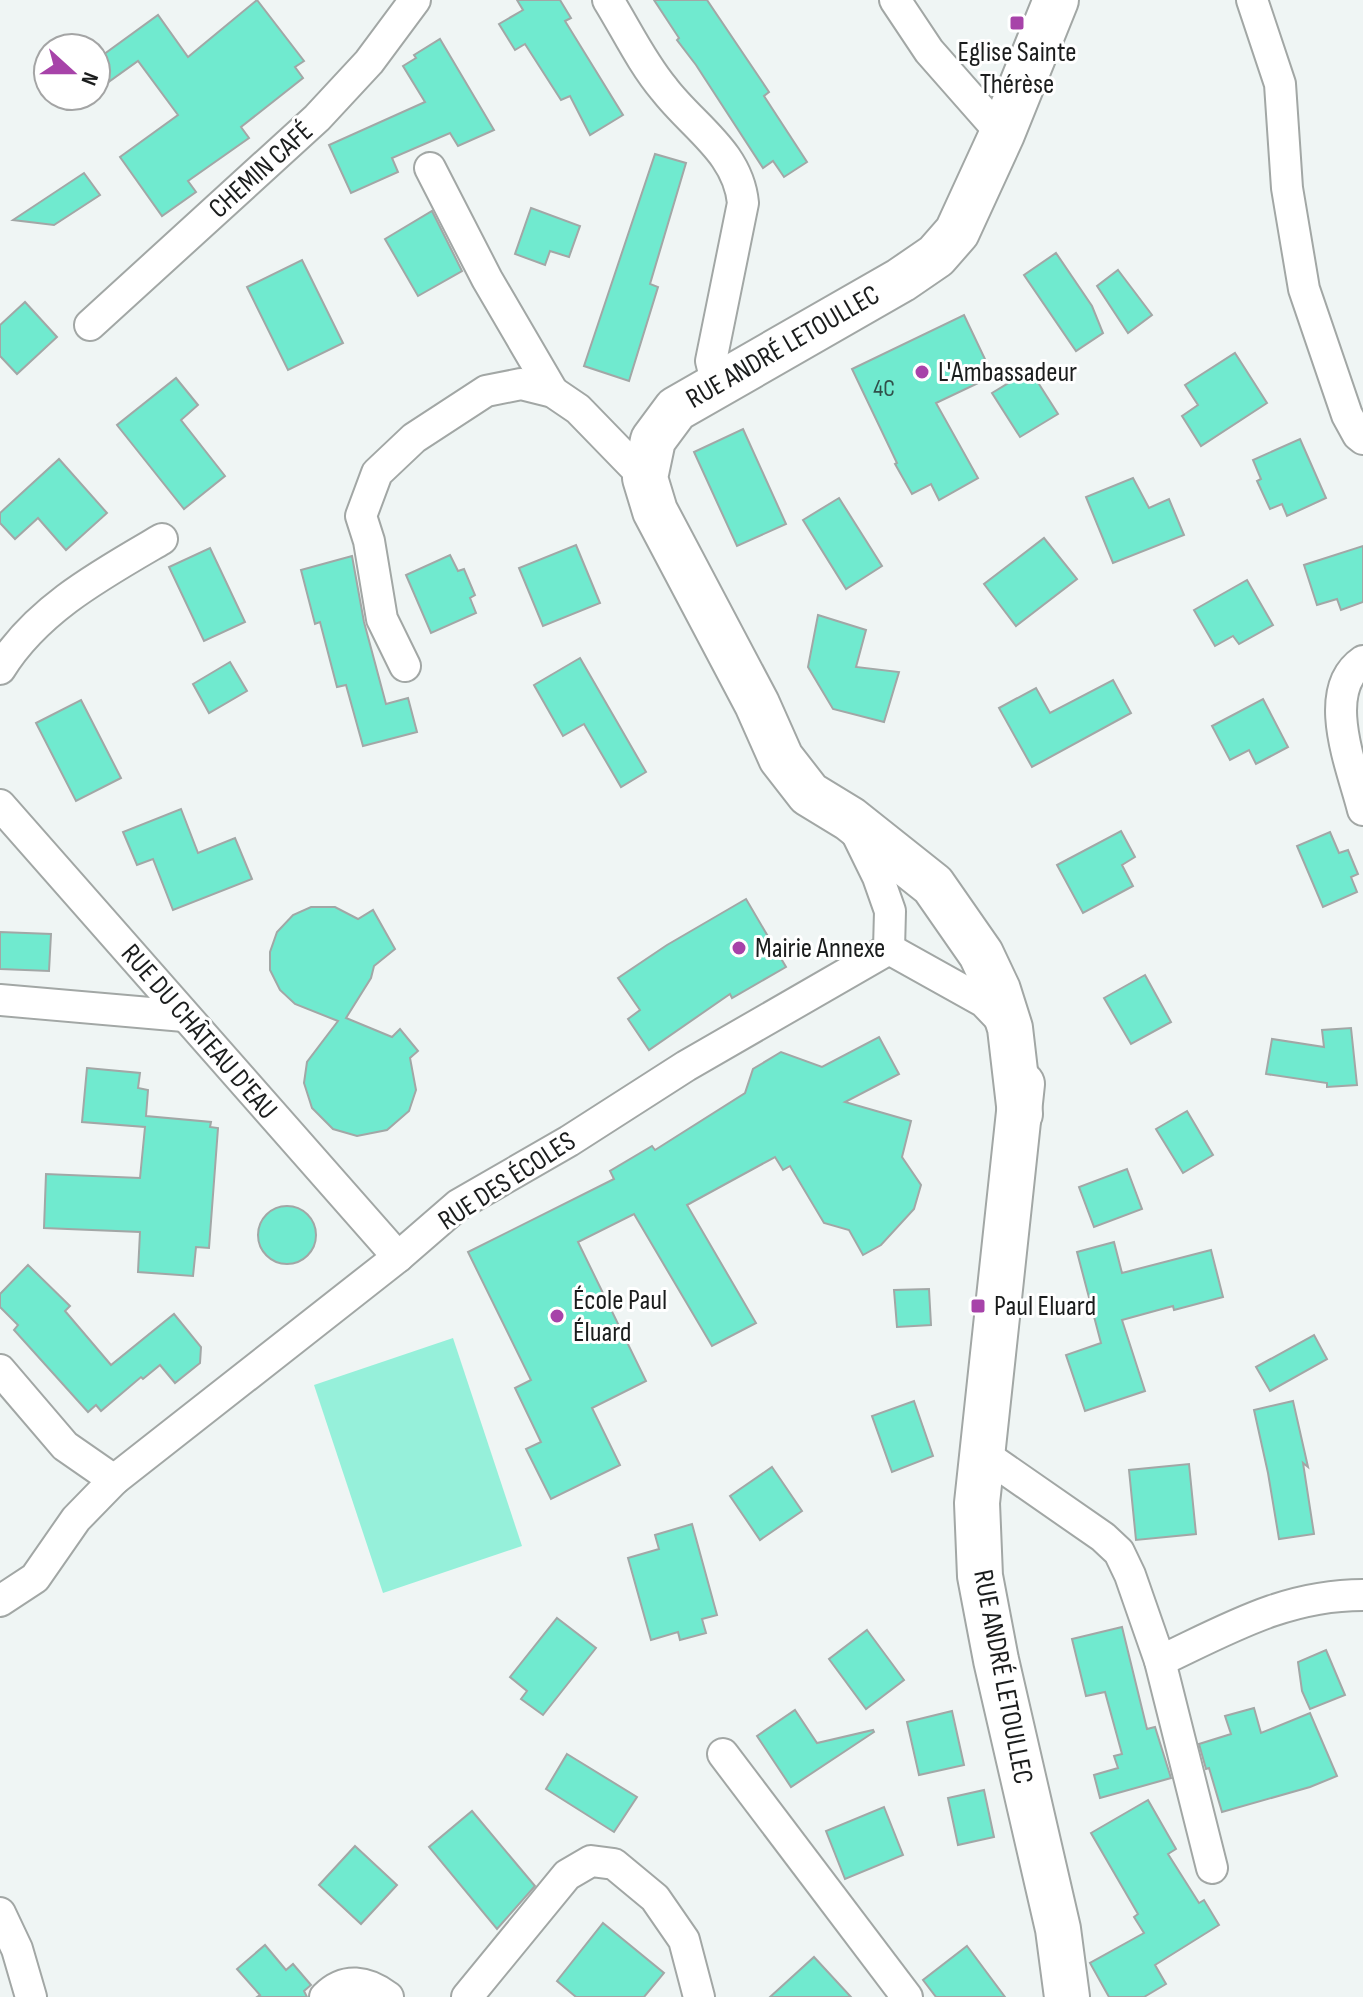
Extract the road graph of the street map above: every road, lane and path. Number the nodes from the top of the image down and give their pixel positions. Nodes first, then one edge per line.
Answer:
1 (415, 0) edge
2 (608, 0) edge
3 (895, 0) edge
4 (1056, 0) edge
5 (1252, 0) edge
6 (1002, 134) junction
7 (430, 168) dead end
8 (90, 325) dead end
9 (717, 385) junction
10 (553, 392) junction
11 (1363, 439) edge
12 (645, 478) junction
13 (162, 539) dead end
14 (1363, 661) edge
15 (405, 666) dead end
16 (0, 669) edge
17 (0, 805) edge
18 (1363, 810) edge
19 (850, 819) junction
20 (951, 890) junction
21 (890, 911) junction
22 (987, 943) junction
23 (889, 949) junction
24 (941, 979) junction
25 (0, 1000) edge
26 (184, 1016) junction
27 (1010, 1028) junction
28 (1020, 1114) junction
29 (398, 1257) junction
30 (0, 1370) edge
31 (982, 1453) junction
32 (114, 1480) junction
33 (1363, 1595) edge
34 (0, 1601) edge
35 (1160, 1661) junction
36 (723, 1754) dead end
37 (1212, 1868) dead end
38 (0, 1913) edge
39 (31, 1997) edge
40 (325, 1997) edge
41 (388, 1997) edge
42 (467, 1997) edge
43 (699, 1997) edge
44 (907, 1997) edge
45 (1067, 1997) edge

1 - 8 street, CHEMIN CAFÉ
2 - 9 street
3 - 6 street
4 - 6 main road, RUE ANDRÉ LETOULLEC
5 - 11 street
6 - 9 main road, RUE ANDRÉ LETOULLEC
7 - 10 street
9 - 12 main road, RUE ANDRÉ LETOULLEC
10 - 12 street
10 - 15 street
12 - 19 main road, RUE ANDRÉ LETOULLEC
13 - 16 street
14 - 18 street
17 - 26 street, RUE DU CHÂTEAU D'EAU
19 - 20 main road, RUE ANDRÉ LETOULLEC
19 - 21 street
20 - 21 street
20 - 22 main road, RUE ANDRÉ LETOULLEC
21 - 23 street
22 - 24 street
22 - 27 main road, RUE ANDRÉ LETOULLEC
22 - 28 main road, RUE ANDRÉ LETOULLEC
23 - 24 street
23 - 29 street, RUE DES ÉCOLES
24 - 27 street
25 - 26 street
26 - 29 street, RUE DU CHÂTEAU D'EAU
27 - 28 main road, RUE ANDRÉ LETOULLEC
28 - 31 main road, RUE ANDRÉ LETOULLEC
29 - 32 street, RUE DES ÉCOLES
30 - 32 street
31 - 35 street
31 - 45 main road, RUE ANDRÉ LETOULLEC
32 - 34 street, RUE DES ÉCOLES
33 - 35 street
35 - 37 street
36 - 44 street
38 - 39 street
40 - 41 street
42 - 43 street

